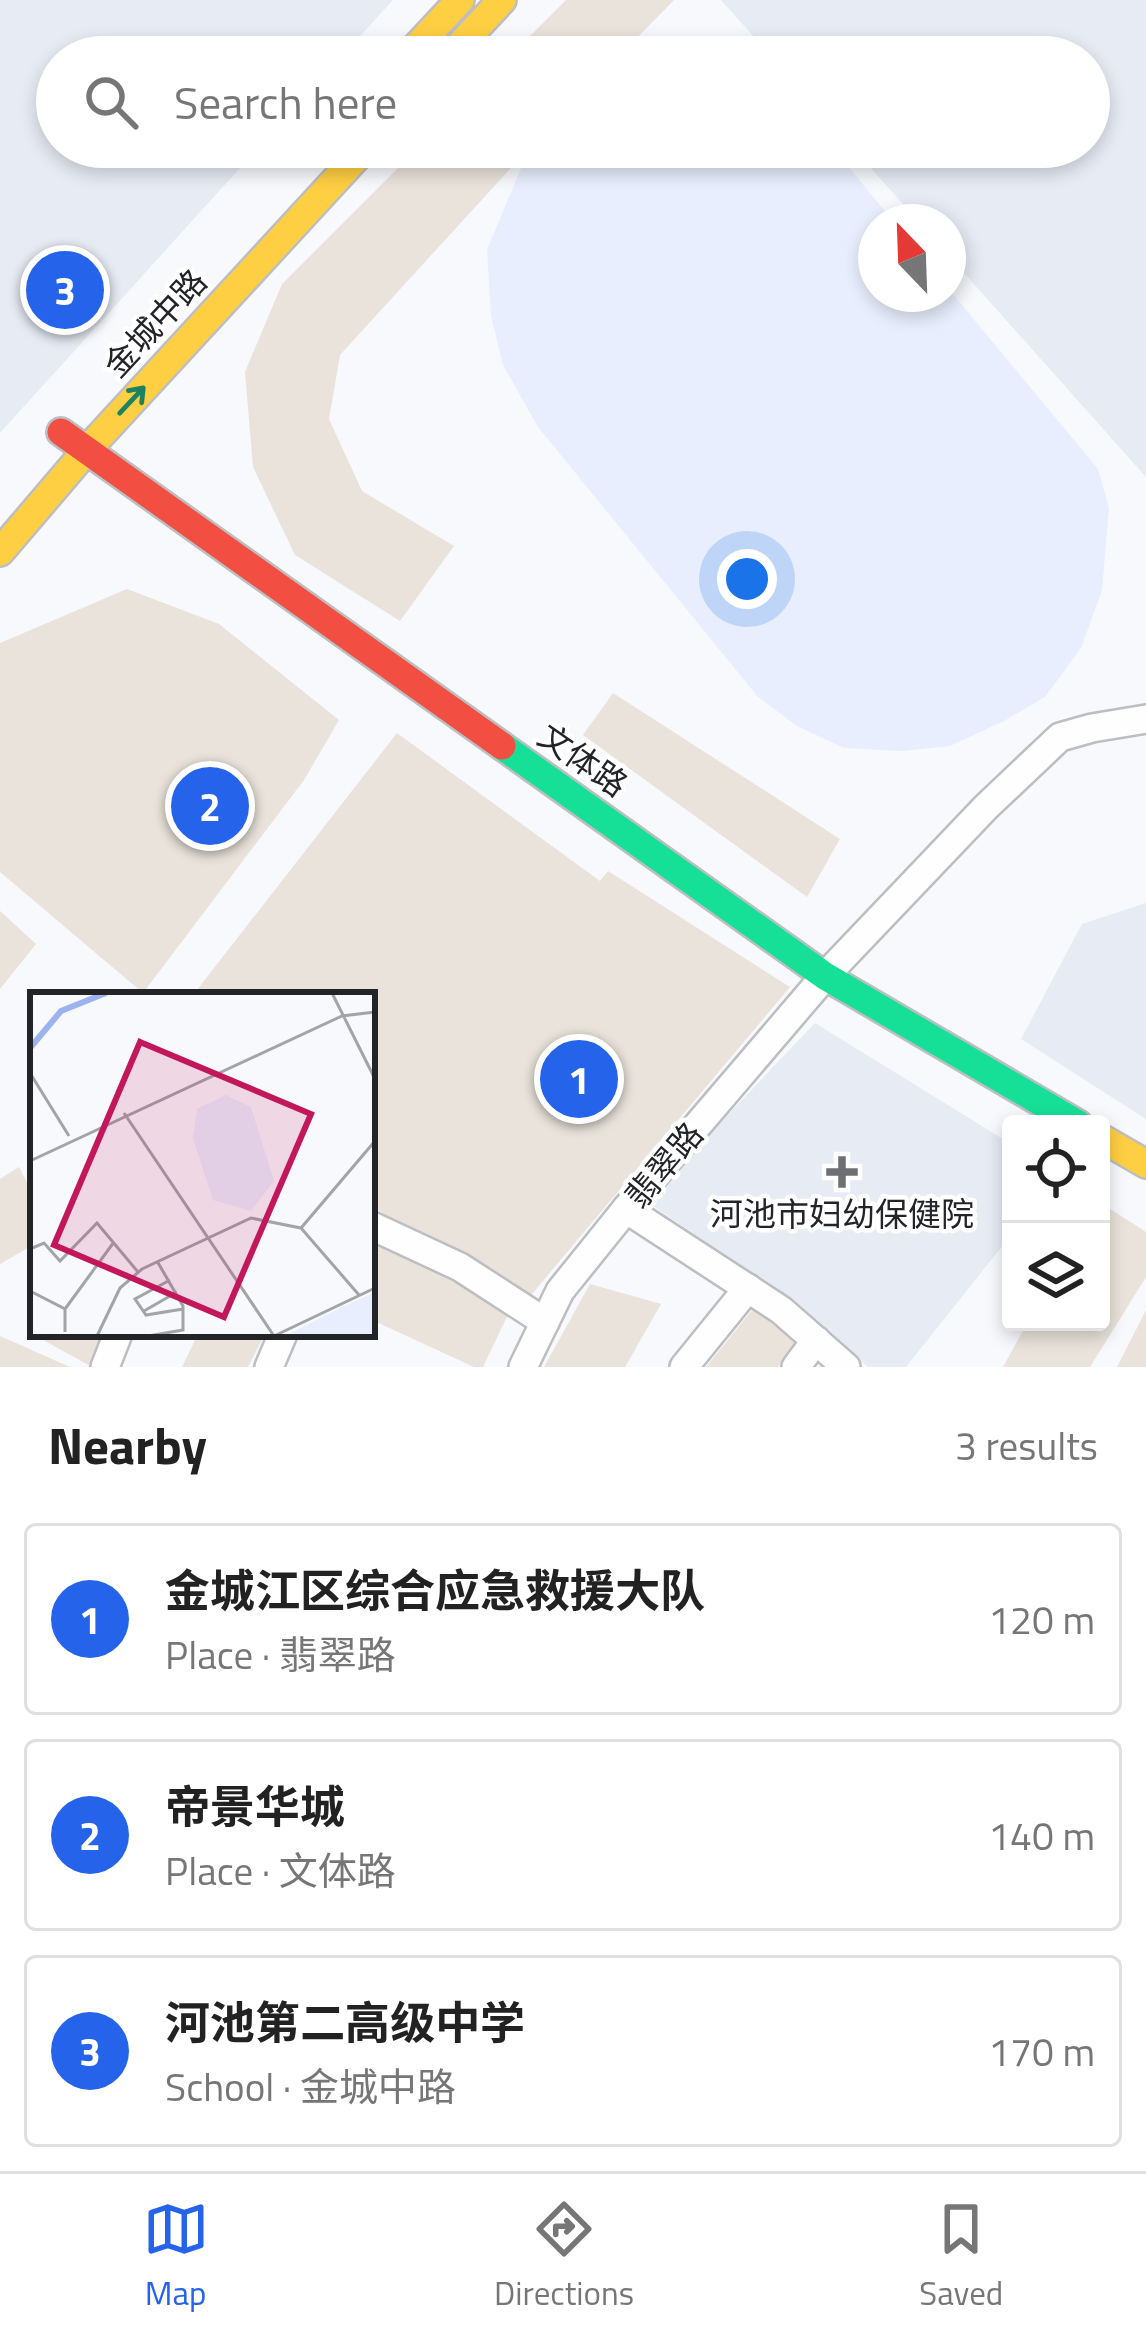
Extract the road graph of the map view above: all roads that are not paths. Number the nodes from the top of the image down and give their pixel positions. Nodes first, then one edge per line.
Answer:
1 (460, 0) edge
2 (502, 0) edge
3 (427, 36) edge
4 (469, 36) edge
5 (347, 168) edge
6 (62, 432) dead end
7 (86, 451) junction
8 (0, 552) edge
9 (1146, 719) edge
10 (825, 976) junction
11 (1063, 1115) edge
12 (1110, 1143) edge
13 (1146, 1164) edge
14 (626, 1209) junction
15 (375, 1227) edge
16 (748, 1288) junction
17 (545, 1322) junction
18 (117, 1337) edge
19 (282, 1337) edge
20 (816, 1340) junction
21 (105, 1367) edge
22 (269, 1367) edge
23 (523, 1367) edge
24 (685, 1367) edge
25 (796, 1367) edge
26 (846, 1367) edge

1 - 3 main road
2 - 4 main road
7 -> 5 main road, 金城中路
6 - 7 main road, 文体路
7 - 8 main road, 金城中路
7 - 10 main road, 文体路
9 - 10 street, 翡翠路
10 - 11 main road, 文体路
10 - 14 street, 翡翠路
12 - 13 main road
14 - 16 street
14 - 17 street, 翡翠路
15 - 17 street
16 - 20 street
16 - 24 street
17 - 23 street, 翡翠路
18 - 21 street
19 - 22 street
20 - 25 street
20 - 26 street

